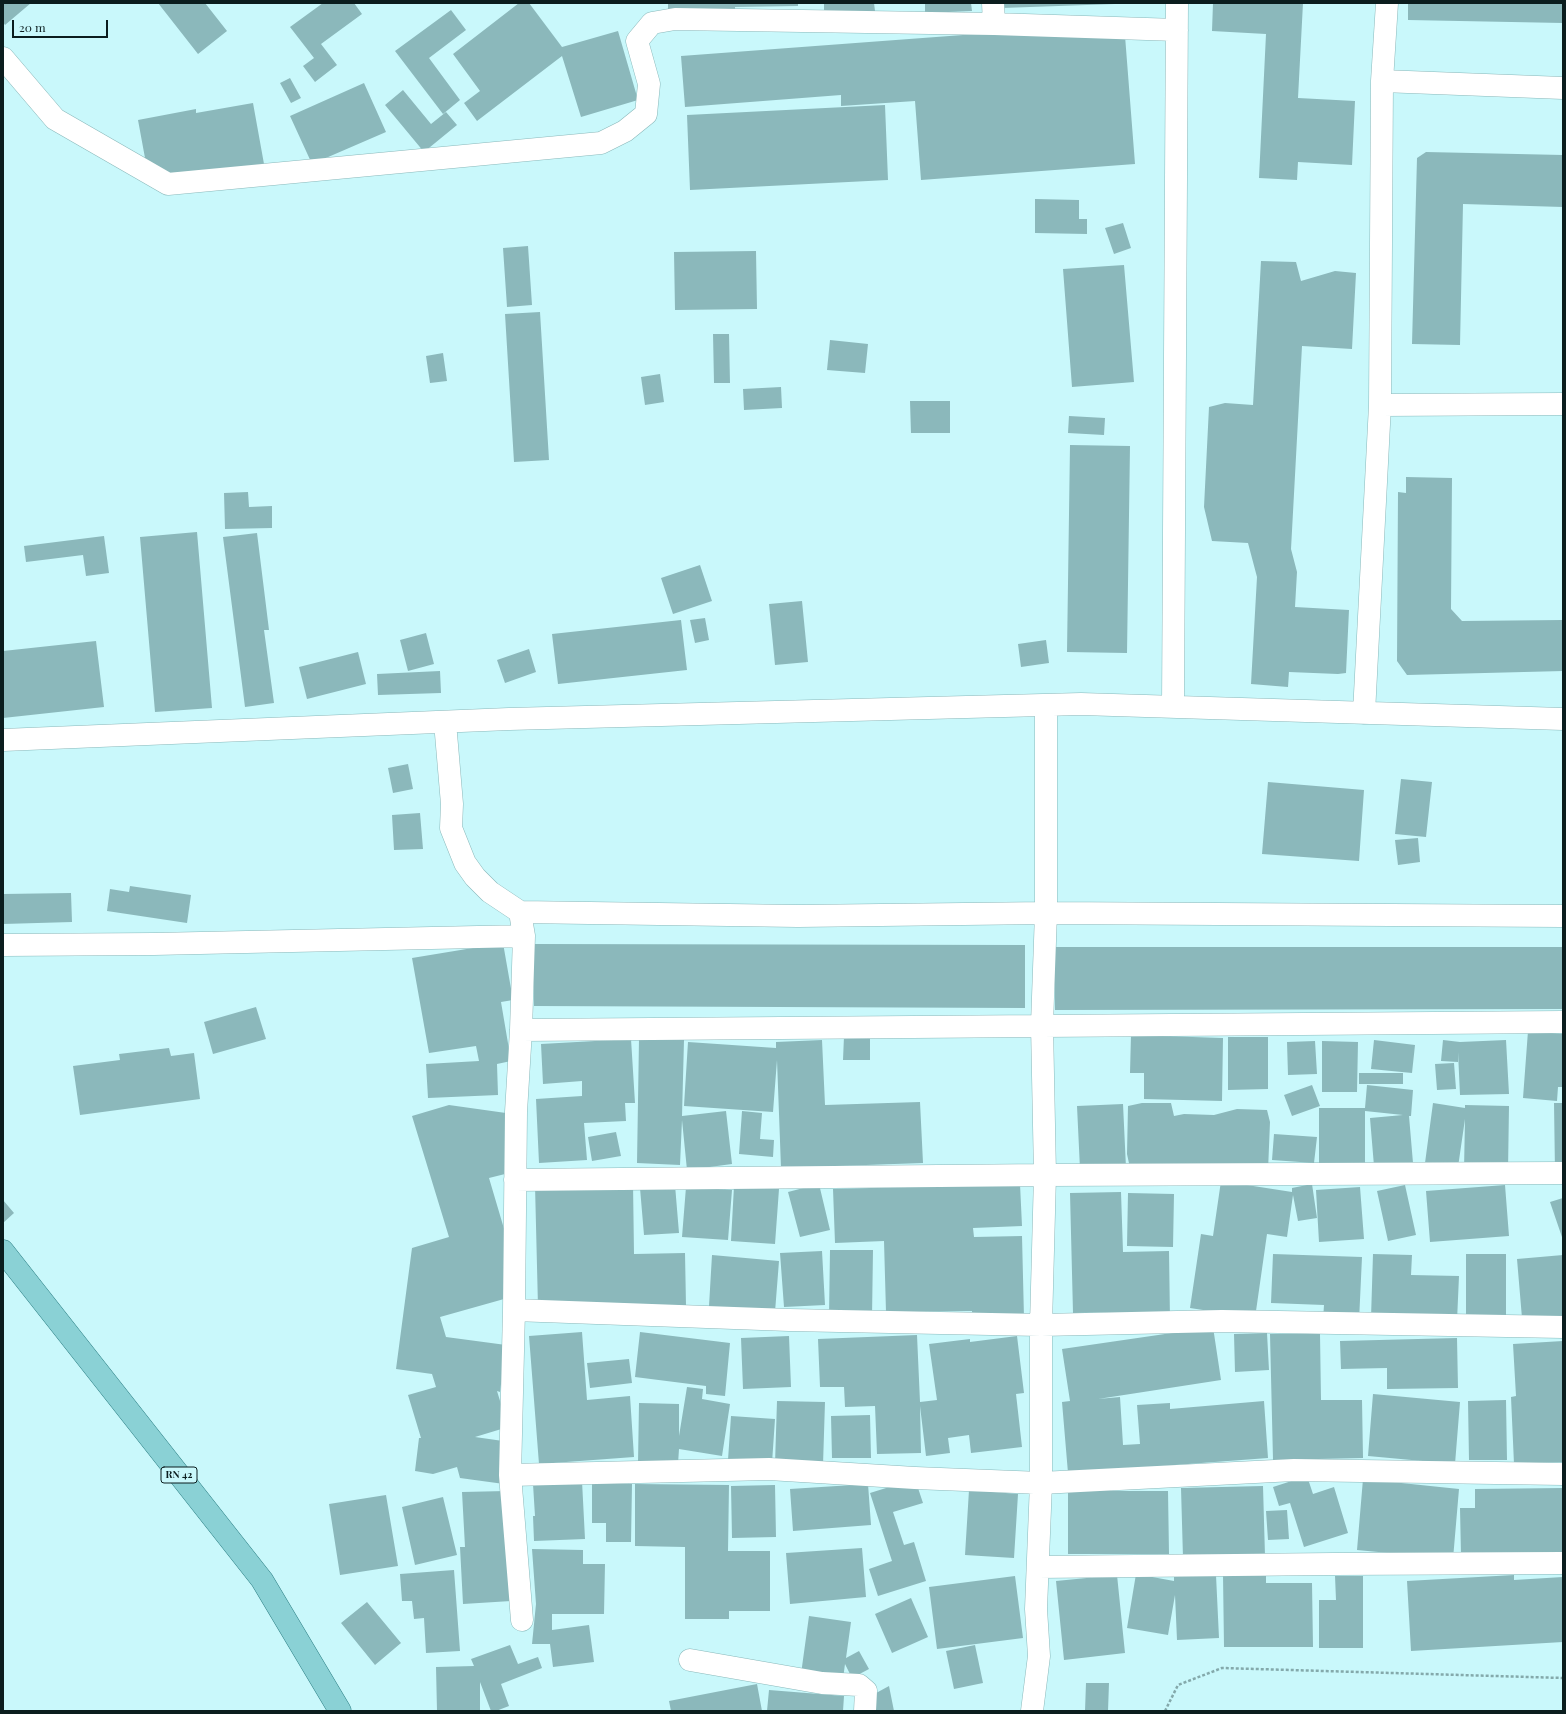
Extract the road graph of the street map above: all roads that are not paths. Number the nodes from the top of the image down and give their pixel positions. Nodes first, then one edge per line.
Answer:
1 (1177, 3) edge
2 (1387, 3) edge
3 (827, 12) edge
4 (993, 14) edge
5 (1177, 30) junction
6 (3, 58) edge
7 (1382, 81) junction
8 (1563, 88) edge
9 (1563, 404) edge
10 (1380, 405) junction
11 (1046, 706) junction
12 (1173, 707) junction
13 (1364, 713) junction
14 (1563, 719) edge
15 (445, 722) junction
16 (3, 740) edge
17 (520, 912) junction
18 (1046, 913) junction
19 (1563, 916) edge
20 (524, 936) junction
21 (3, 945) edge
22 (1563, 1022) edge
23 (1042, 1025) junction
24 (521, 1030) junction
25 (1563, 1173) edge
26 (1045, 1175) junction
27 (515, 1180) junction
28 (3, 1251) edge
29 (514, 1310) junction
30 (1041, 1326) junction
31 (1563, 1328) edge
32 (1563, 1474) edge
33 (510, 1475) junction
34 (1041, 1483) junction
35 (1563, 1563) edge
36 (1038, 1568) junction
37 (522, 1620) dead end
38 (690, 1660) dead end
39 (340, 1711) edge
40 (865, 1711) edge
41 (1032, 1711) edge

1 - 5 street
2 - 7 street
3 - 4 street
3 - 6 street
4 - 5 street
5 - 12 street
7 - 8 street
7 - 10 street
9 - 10 street
10 - 13 street
11 - 12 street
11 - 15 street
11 - 18 street
12 - 13 street
13 - 14 street
15 - 16 street
15 - 17 street
17 - 18 street
17 - 20 street
18 - 19 street
18 - 23 street
20 - 21 street
20 - 24 street
22 - 23 street
23 - 24 street
23 - 26 street
24 - 27 street
25 - 26 street
26 - 27 street
26 - 30 street
27 - 29 street
28 - 39 main road, RN 42
29 - 30 street
29 - 33 street
30 - 31 street
30 - 34 street
32 - 34 street
33 - 34 street
33 - 37 street
34 - 36 street
35 - 36 street
36 - 41 street
38 - 40 street

